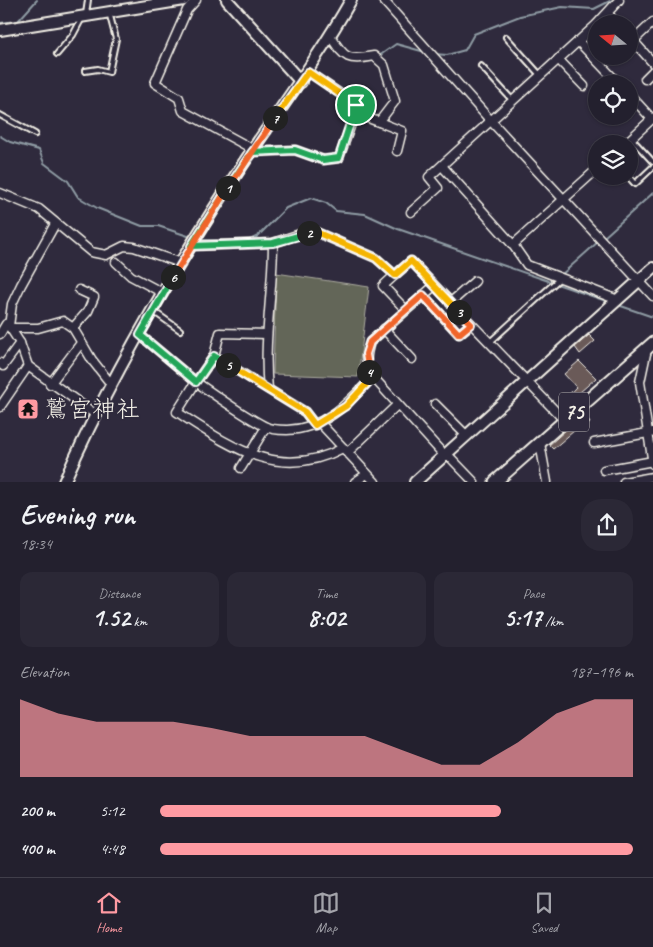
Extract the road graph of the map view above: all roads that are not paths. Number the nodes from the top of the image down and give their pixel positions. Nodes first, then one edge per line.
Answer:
1 (88, 0) edge
2 (184, 0) edge
3 (196, 0) edge
4 (227, 0) edge
5 (351, 0) edge
6 (383, 0) edge
7 (619, 0) edge
8 (109, 12) junction
9 (608, 14) edge
10 (84, 16) junction
11 (653, 22) edge
12 (0, 30) edge
13 (588, 32) edge
14 (638, 33) edge
15 (331, 37) junction
16 (506, 37) dead end
17 (578, 41) junction
18 (638, 46) edge
19 (57, 54) dead end
20 (558, 59) junction
21 (653, 63) edge
22 (481, 66) dead end
23 (85, 71) dead end
24 (653, 71) edge
25 (308, 72) junction
26 (540, 75) junction
27 (610, 75) edge
28 (645, 79) dead end
29 (301, 82) junction
30 (584, 86) dead end
31 (513, 101) junction
32 (638, 103) edge
33 (355, 113) junction
34 (0, 115) edge
35 (653, 119) edge
36 (491, 121) junction
37 (379, 122) junction
38 (35, 134) dead end
39 (634, 135) edge
40 (638, 146) edge
41 (397, 151) dead end
42 (252, 152) junction
43 (653, 162) edge
44 (442, 166) junction
45 (653, 167) edge
46 (588, 177) edge
47 (638, 181) edge
48 (0, 193) edge
49 (563, 199) junction
50 (411, 212) dead end
51 (54, 224) junction
52 (273, 243) junction
53 (512, 245) junction
54 (191, 246) junction
55 (116, 262) dead end
56 (181, 263) junction
57 (653, 268) edge
58 (395, 275) junction
59 (559, 279) junction
60 (475, 281) dead end
61 (639, 281) junction
62 (434, 286) junction
63 (79, 290) dead end
64 (164, 293) junction
65 (423, 295) junction
66 (653, 296) edge
67 (616, 302) junction
68 (450, 303) junction
69 (406, 310) junction
70 (153, 311) junction
71 (471, 324) junction
72 (7, 325) edge
73 (73, 328) junction
74 (384, 329) junction
75 (180, 330) dead end
76 (0, 334) edge
77 (267, 334) junction
78 (140, 335) junction
79 (20, 343) junction
80 (81, 343) junction
81 (489, 343) junction
82 (650, 346) edge
83 (214, 356) junction
84 (412, 359) dead end
85 (0, 363) edge
86 (28, 366) junction
87 (373, 377) junction
88 (196, 382) junction
89 (527, 382) junction
90 (50, 384) junction
91 (111, 384) junction
92 (268, 389) junction
93 (435, 404) dead end
94 (397, 405) junction
95 (0, 407) edge
96 (95, 414) junction
97 (565, 420) junction
98 (318, 424) junction
99 (266, 427) junction
100 (650, 433) edge
101 (467, 436) junction
102 (540, 443) junction
103 (594, 443) dead end
104 (345, 450) junction
105 (446, 455) junction
106 (249, 457) junction
107 (653, 462) edge
108 (241, 468) dead end
109 (604, 470) dead end
110 (367, 474) junction
111 (653, 476) edge
112 (64, 482) edge
113 (355, 482) edge
114 (375, 482) edge
115 (415, 482) edge
116 (474, 482) edge
117 (495, 482) edge
118 (547, 482) edge
119 (624, 482) edge

1 - 10 lane
2 - 8 street
3 - 42 street
4 - 29 street
5 - 15 street
6 - 36 street
7 - 9 street
8 - 10 street
8 - 23 lane
10 - 12 street
10 - 19 lane
11 - 14 street
13 - 17 street
15 - 25 street
15 - 37 street
16 - 26 lane
17 - 20 street
17 - 27 street
18 - 21 street
20 - 26 street
20 - 30 street
22 - 31 lane
24 - 28 street
25 - 29 street
25 - 33 street
26 - 31 street
29 - 42 street
31 - 36 street
32 - 35 street
33 - 37 street
33 - 42 street
34 - 38 lane
35 - 39 street
36 - 44 street
36 - 49 street
37 - 41 street
40 - 43 lane
42 - 54 street
44 - 50 street
44 - 53 street
45 - 47 lane
46 - 49 street
48 - 51 street
49 - 53 street
49 - 61 street
51 - 56 street
51 - 72 street
52 - 54 street
52 - 58 street
52 - 77 street
53 - 59 street
54 - 56 street
55 - 64 street
56 - 64 street
57 - 61 street
58 - 62 street
58 - 69 street
59 - 67 street
59 - 81 lane
60 - 68 street
61 - 66 street
61 - 67 street
62 - 65 street
62 - 68 street
63 - 73 street
64 - 70 street
65 - 69 street
65 - 71 street
67 - 89 street
68 - 71 street
69 - 74 street
70 - 75 lane
70 - 78 street
71 - 81 street
72 - 73 street
72 - 76 street
72 - 79 street
73 - 80 street
74 - 84 street
74 - 87 street
77 - 83 street
77 - 92 street
78 - 88 street
78 - 91 street
79 - 85 street
79 - 86 street
80 - 90 street
80 - 91 street
81 - 89 street
82 - 97 main road, 75
82 - 100 street
83 - 88 street
83 - 92 street
86 - 90 street
86 - 95 street
87 - 94 street
87 - 98 street
88 - 99 street
88 - 106 street
89 - 97 street
89 - 101 street
90 - 96 street
91 - 96 street
92 - 98 street
93 - 101 street
94 - 104 street
94 - 105 street
96 - 112 street
97 - 102 main road, 75
98 - 99 street
98 - 104 street
99 - 106 street
100 - 103 street
100 - 107 street
101 - 105 street
102 - 117 main road, 75
102 - 118 street
104 - 106 street
104 - 110 street
105 - 115 street
105 - 116 street
106 - 108 street
107 - 109 street
110 - 113 street
110 - 114 street
111 - 119 street

